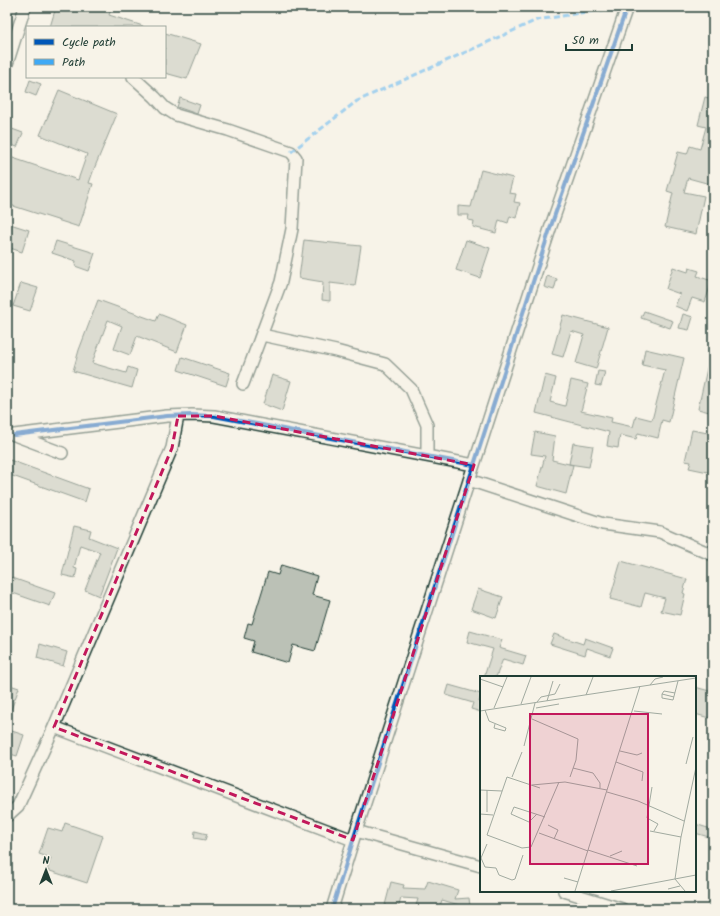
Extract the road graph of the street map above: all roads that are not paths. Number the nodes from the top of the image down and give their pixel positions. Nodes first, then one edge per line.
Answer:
1 (25, 7) edge
2 (627, 7) edge
3 (22, 35) edge
4 (7, 64) edge
5 (134, 78) edge
6 (262, 335) junction
7 (243, 384) dead end
8 (178, 416) junction
9 (11, 434) edge
10 (62, 453) dead end
11 (427, 456) junction
12 (474, 465) junction
13 (469, 480) junction
14 (713, 556) edge
15 (54, 727) junction
16 (7, 816) edge
17 (354, 836) junction
18 (480, 866) edge
19 (567, 892) edge
20 (332, 909) edge
21 (622, 909) edge

1 - 3 street
2 - 12 street
3 - 4 street
5 - 6 street
6 - 7 street
6 - 11 street
8 - 9 street
8 - 11 street
8 - 15 street
9 - 10 street
11 - 12 street
12 - 13 street
13 - 14 street
13 - 17 street
15 - 16 street
15 - 17 street
17 - 18 street
17 - 20 street
19 - 21 street

